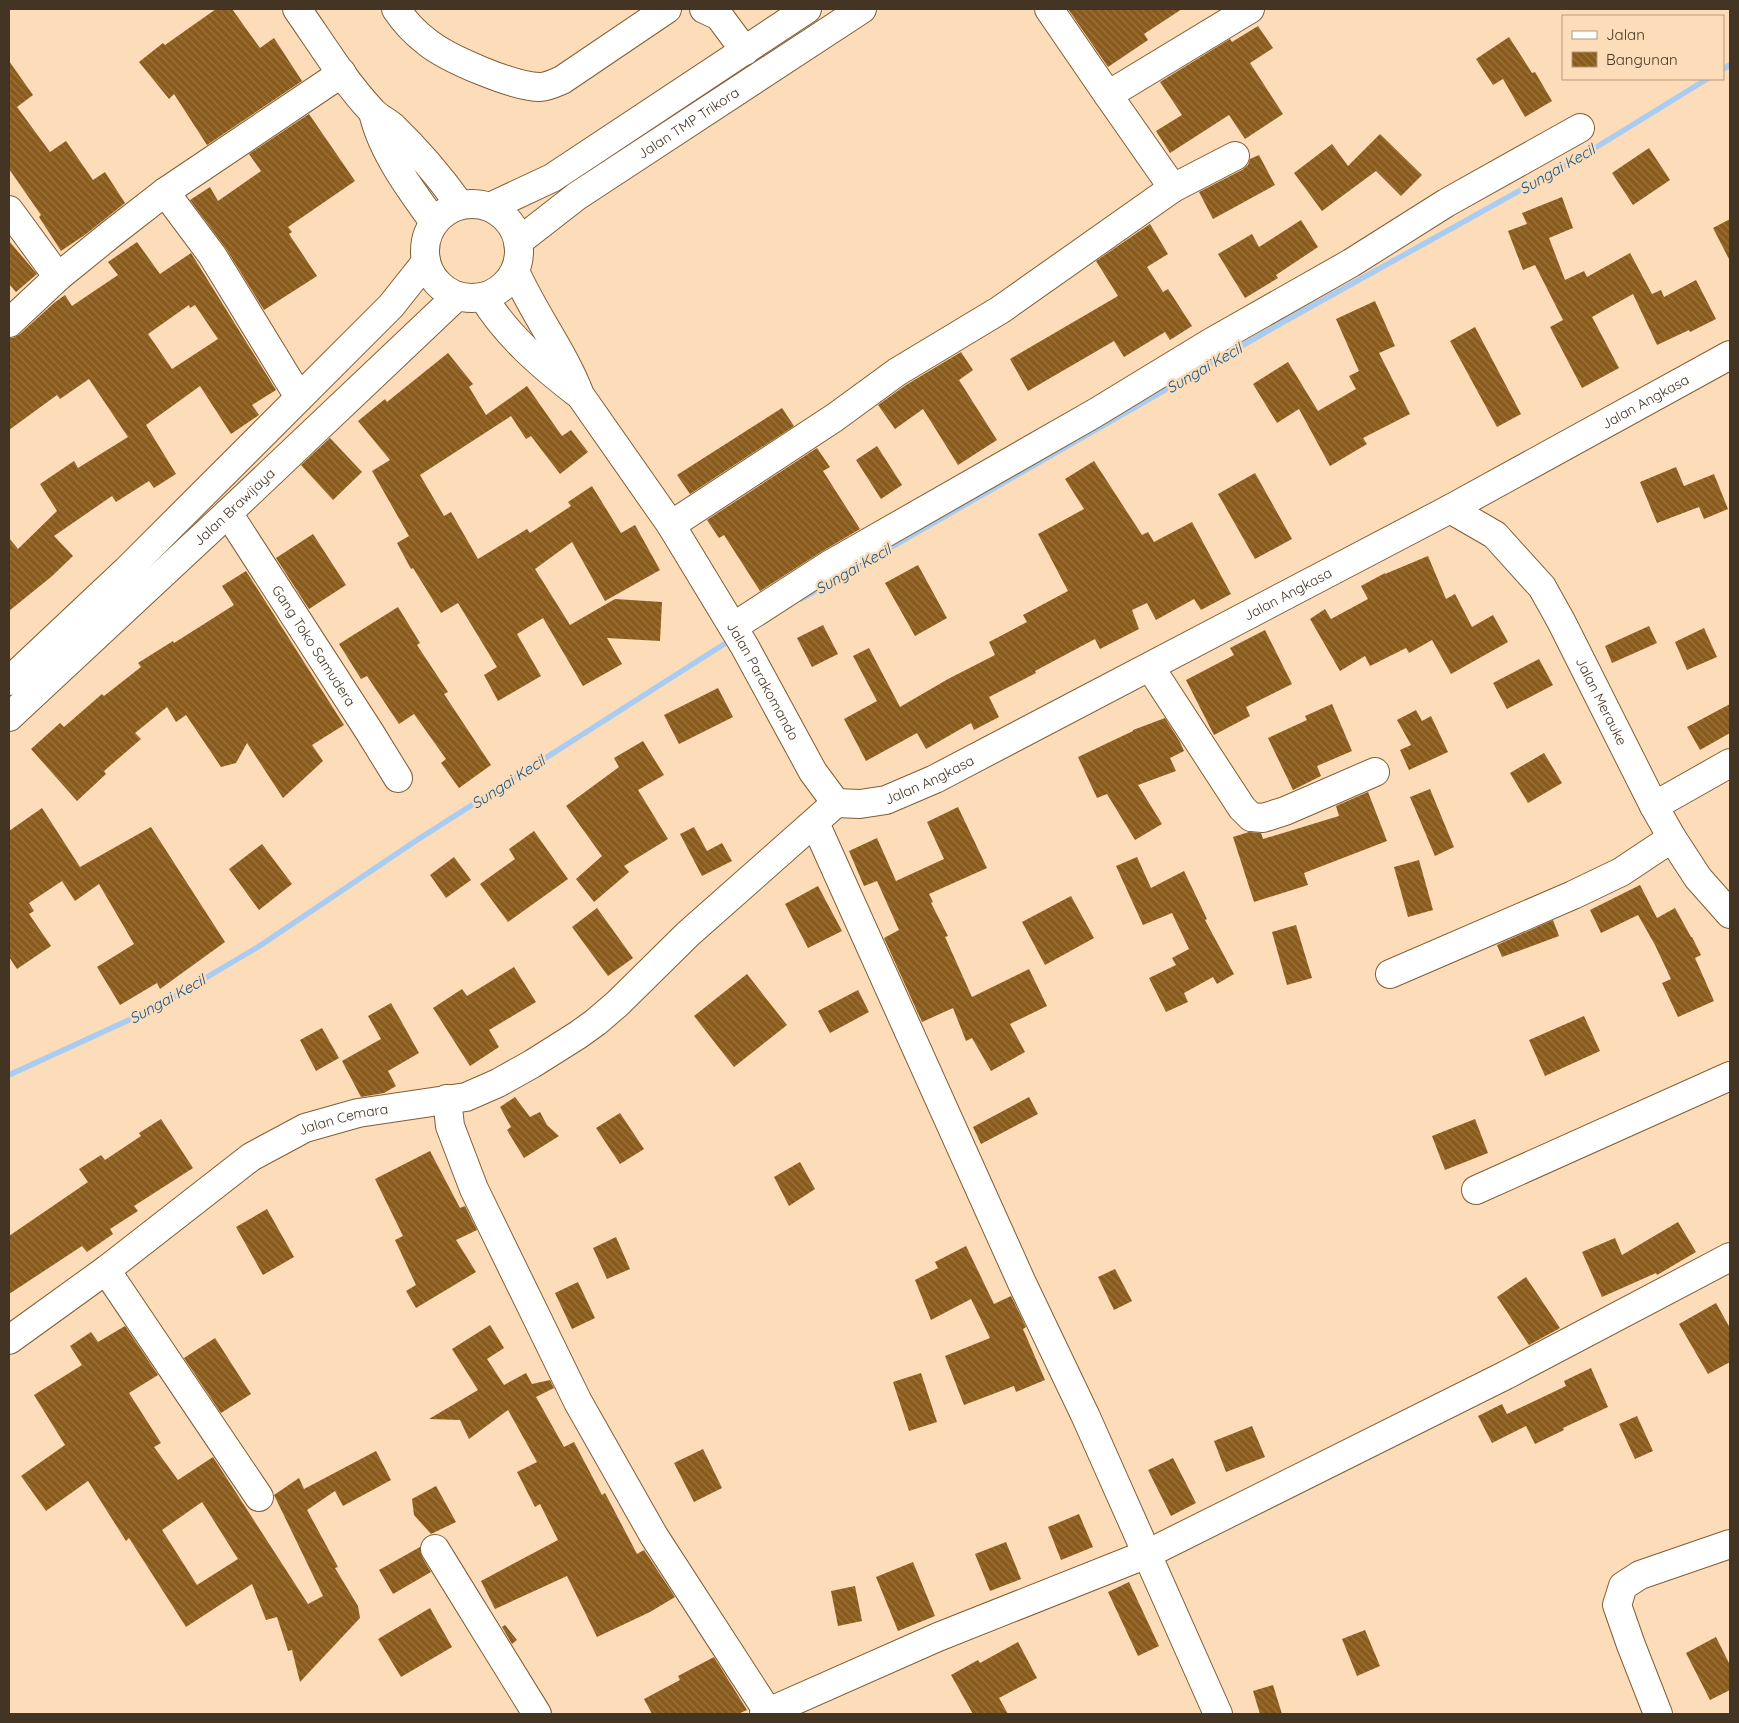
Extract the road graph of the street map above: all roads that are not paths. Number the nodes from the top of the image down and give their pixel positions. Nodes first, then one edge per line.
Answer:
1 (396, 9) edge
2 (667, 9) edge
3 (704, 9) edge
4 (807, 9) edge
5 (862, 9) edge
6 (1049, 9) edge
7 (1250, 9) edge
8 (304, 11) edge
9 (745, 51) junction
10 (342, 73) junction
11 (1108, 95) junction
12 (373, 112) junction
13 (1580, 128) dead end
14 (1235, 156) dead end
15 (1173, 188) junction
16 (165, 192) junction
17 (460, 205) junction
18 (490, 207) junction
19 (9, 210) edge
20 (434, 222) junction
21 (518, 242) junction
22 (426, 262) junction
23 (514, 271) junction
24 (58, 277) junction
25 (470, 297) junction
26 (9, 323) edge
27 (1730, 355) edge
28 (580, 395) junction
29 (299, 397) junction
30 (1450, 509) junction
31 (228, 512) junction
32 (671, 525) junction
33 (738, 635) junction
34 (1150, 667) junction
35 (9, 679) edge
36 (9, 717) edge
37 (1730, 763) edge
38 (1375, 772) dead end
39 (398, 778) dead end
40 (836, 804) junction
41 (1654, 806) junction
42 (815, 823) junction
43 (1672, 838) junction
44 (1730, 914) edge
45 (1390, 974) dead end
46 (1730, 1076) edge
47 (447, 1100) junction
48 (1476, 1190) dead end
49 (1730, 1257) edge
50 (106, 1270) junction
51 (9, 1340) edge
52 (259, 1497) dead end
53 (1730, 1544) edge
54 (435, 1549) dead end
55 (1146, 1554) junction
56 (766, 1713) edge
57 (537, 1714) edge
58 (1218, 1714) edge
59 (1658, 1714) edge

1 - 2 main road
3 - 9 main road
4 - 9 main road, Jalan TMP Trikora
5 - 21 main road, Jalan TMP Trikora
6 - 11 main road
7 - 11 main road
8 - 10 main road
9 - 18 main road, Jalan TMP Trikora
10 - 12 main road
10 - 16 main road
11 - 15 main road
12 - 17 main road
12 - 20 main road
13 - 33 main road
14 - 15 main road
15 - 32 main road
16 - 24 main road
16 - 29 main road
17 - 18 main road
17 - 20 main road
18 - 21 main road
19 - 24 main road
20 - 22 main road
21 - 23 main road
22 - 25 main road
22 - 29 main road, Jalan Brawijaya
23 - 25 main road
23 - 28 main road, Jalan Parakomando
24 - 26 main road
25 - 28 main road, Jalan Parakomando
25 - 31 main road, Jalan Brawijaya
27 - 30 main road, Jalan Angkasa
28 - 32 main road, Jalan Parakomando
29 - 35 main road, Jalan Brawijaya
30 - 34 main road, Jalan Angkasa
30 - 41 main road, Jalan Merauke
31 - 36 main road, Jalan Brawijaya
31 - 39 main road, Gang Toko Samudera
32 - 33 main road, Jalan Parakomando
33 - 40 main road, Jalan Parakomando
34 - 38 main road
34 - 40 main road, Jalan Angkasa
37 - 41 main road
40 - 42 main road
41 - 43 main road, Jalan Merauke
42 - 47 main road, Jalan Cemara
42 - 55 main road
43 - 44 main road, Jalan Merauke
43 - 45 main road
46 - 48 main road
47 - 50 main road, Jalan Cemara
47 - 56 main road
49 - 55 main road
50 - 51 main road, Jalan Cemara
50 - 52 main road
53 - 59 main road
54 - 57 main road
55 - 56 main road
55 - 58 main road

